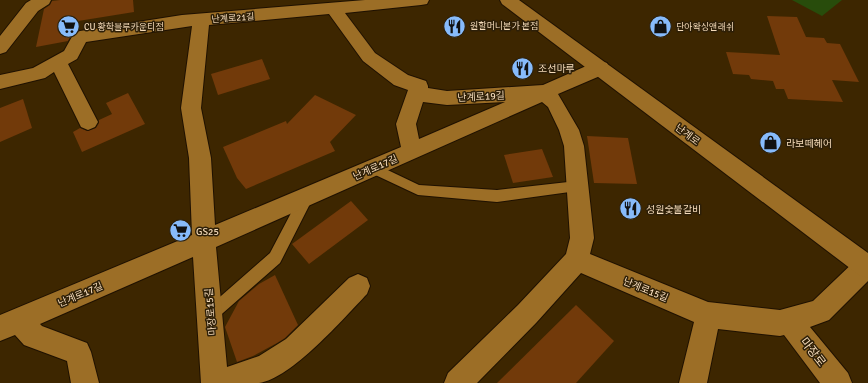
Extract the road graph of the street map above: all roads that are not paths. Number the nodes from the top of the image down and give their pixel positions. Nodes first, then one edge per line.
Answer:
1 (43, 0) edge
2 (421, 0) edge
3 (508, 0) edge
4 (334, 9) junction
5 (201, 20) junction
6 (0, 48) edge
7 (58, 62) junction
8 (600, 68) junction
9 (0, 82) edge
10 (546, 92) junction
11 (416, 94) junction
12 (88, 122) dead end
13 (412, 151) junction
14 (373, 168) junction
15 (577, 186) junction
16 (306, 198) junction
17 (204, 241) junction
18 (577, 260) junction
19 (867, 267) edge
20 (358, 286) dead end
21 (210, 314) junction
22 (708, 314) junction
23 (789, 320) junction
24 (10, 324) edge
25 (85, 383) edge
26 (215, 383) edge
27 (222, 383) edge
28 (458, 383) edge
29 (692, 383) edge
30 (838, 383) edge

1 - 6 street
2 - 4 street, 난계로21길
3 - 8 street, 난계로
4 - 5 street, 난계로21길
4 - 11 street
5 - 7 street, 난계로21길
5 - 17 street
7 - 9 street, 난계로21길
7 - 12 street
8 - 10 street, 난계로17길
8 - 19 street, 난계로
10 - 11 street, 난계로19길
10 - 13 street, 난계로17길
10 - 15 street
11 - 13 street
13 - 14 street, 난계로17길
14 - 15 lane
14 - 16 street, 난계로17길
15 - 18 street
16 - 17 street, 난계로17길
16 - 21 lane
17 - 21 street, 마장로15길
17 - 24 street, 난계로17길
18 - 22 street, 난계로15길
18 - 28 street
19 - 23 street, 난계로15길
20 - 27 street
21 - 26 street, 마장로15길
22 - 23 street, 난계로15길
22 - 29 street
23 - 30 street, 마장로
24 - 25 street

